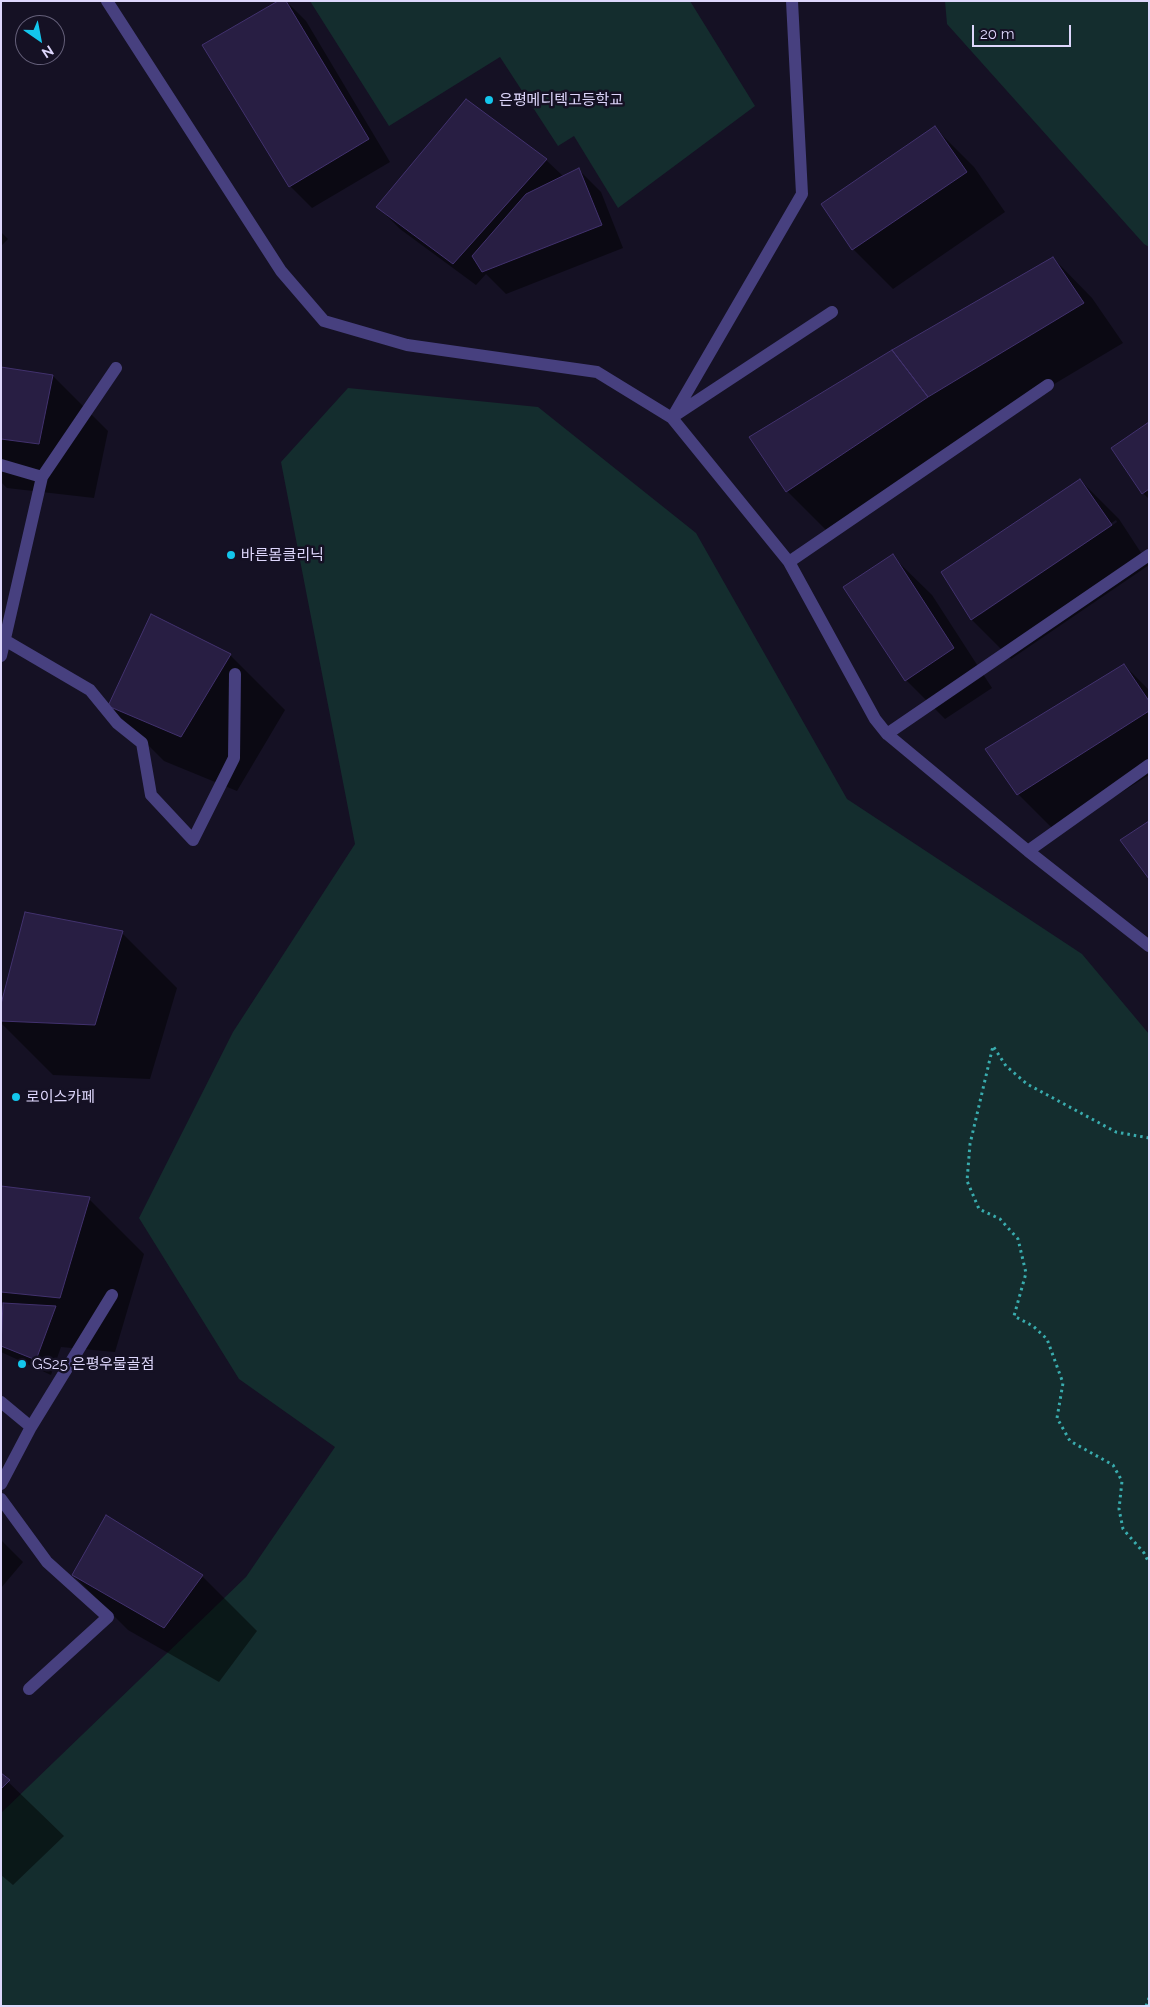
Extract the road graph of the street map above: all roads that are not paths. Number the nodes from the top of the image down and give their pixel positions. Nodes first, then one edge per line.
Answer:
1 (106, 1) edge
2 (792, 1) edge
3 (832, 312) dead end
4 (116, 368) dead end
5 (1048, 385) dead end
6 (672, 418) junction
7 (1, 465) edge
8 (42, 477) junction
9 (1149, 555) edge
10 (789, 562) junction
11 (3, 639) edge
12 (1, 656) edge
13 (235, 674) dead end
14 (887, 734) junction
15 (1149, 765) edge
16 (1028, 851) junction
17 (1149, 946) edge
18 (112, 1295) dead end
19 (1, 1402) edge
20 (31, 1427) junction
21 (1, 1484) edge
22 (1, 1499) edge
23 (29, 1690) dead end

1 - 6 lane
2 - 6 lane
3 - 6 lane
4 - 8 lane
5 - 10 lane
6 - 10 lane
7 - 8 lane
8 - 11 lane
9 - 14 lane
10 - 14 lane
11 - 12 lane
11 - 13 lane
14 - 16 lane
15 - 16 lane
16 - 17 lane
18 - 20 lane
19 - 20 lane
20 - 21 lane
22 - 23 lane

